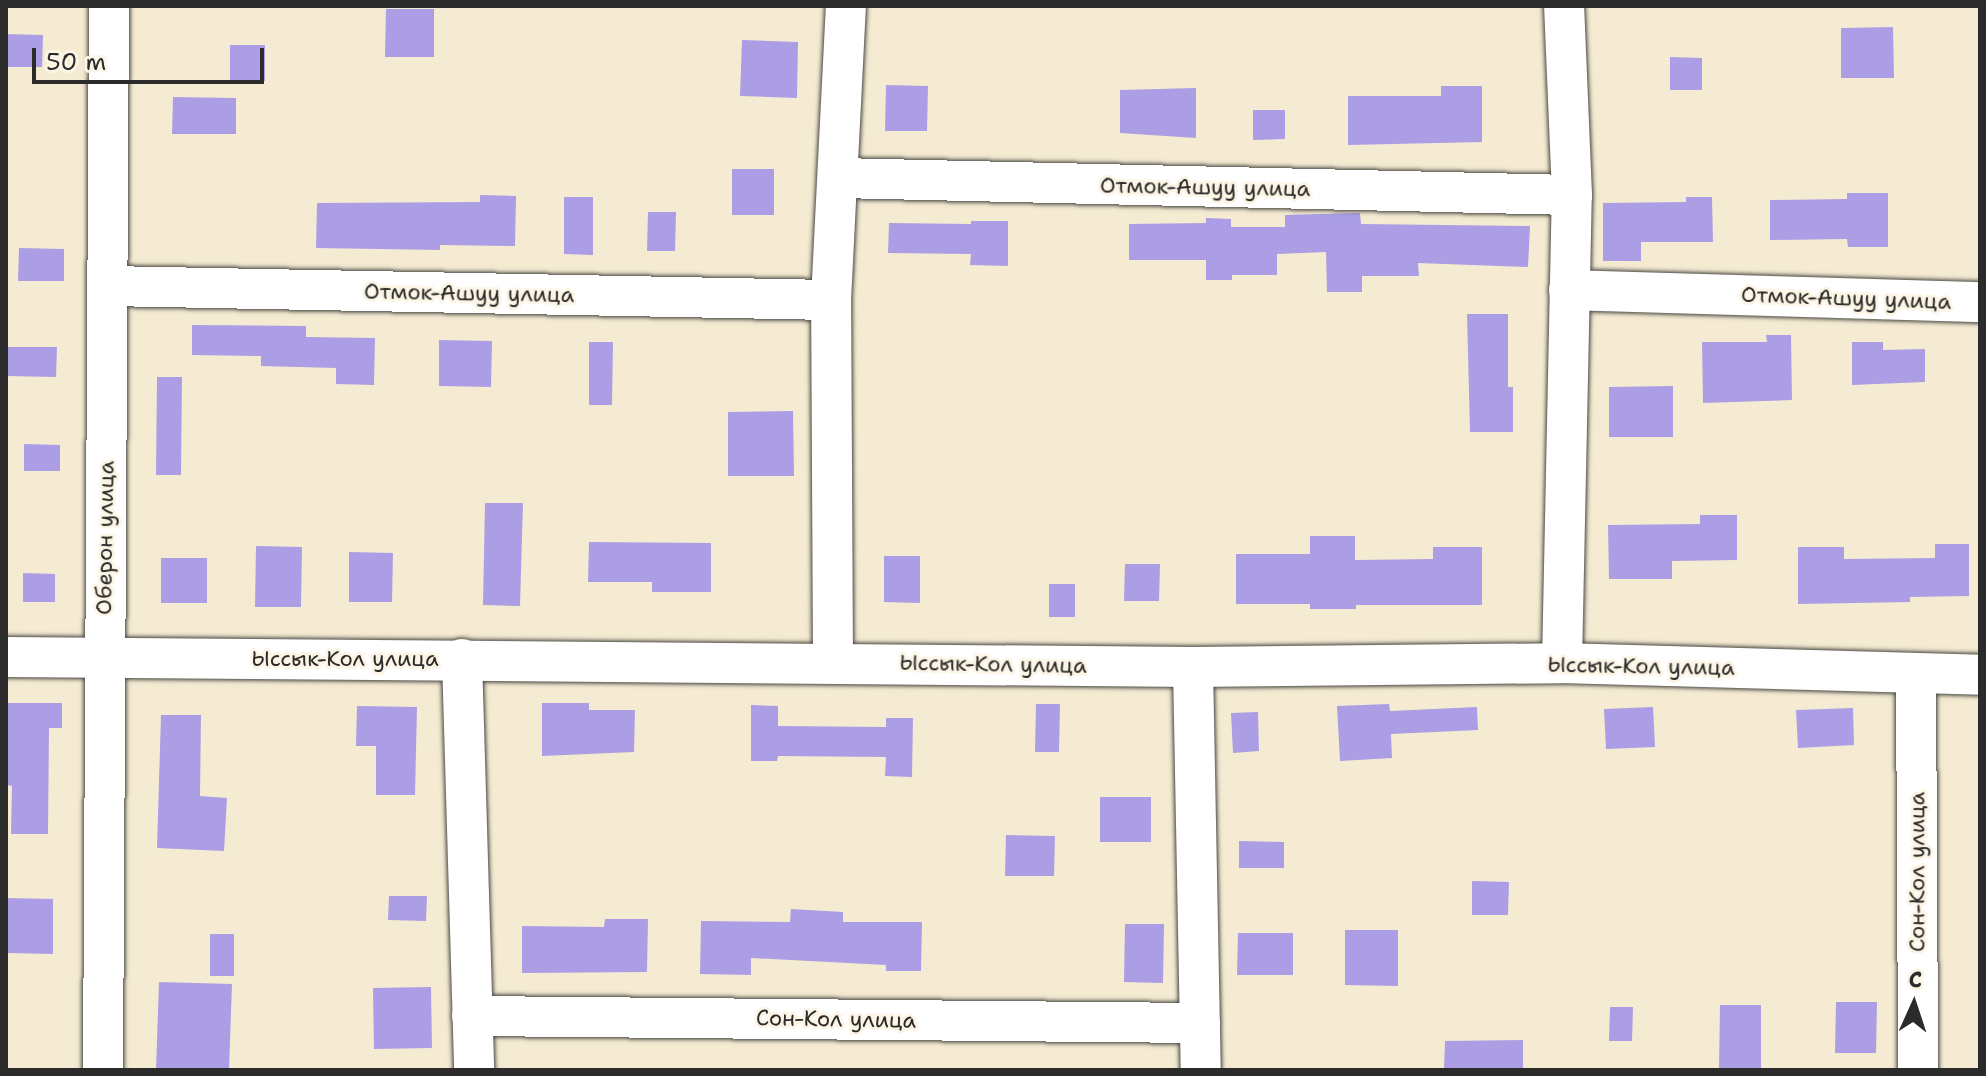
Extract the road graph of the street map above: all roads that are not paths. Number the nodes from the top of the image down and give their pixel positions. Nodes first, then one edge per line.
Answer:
1 (109, 6) edge
2 (846, 6) edge
3 (1564, 6) edge
4 (839, 178) junction
5 (1572, 195) junction
6 (108, 286) junction
7 (1569, 290) junction
8 (831, 300) junction
9 (1980, 302) edge
10 (6, 657) edge
11 (104, 658) junction
12 (462, 659) junction
13 (833, 662) junction
14 (1562, 663) junction
15 (1193, 667) junction
16 (1916, 674) junction
17 (1980, 675) edge
18 (472, 1016) junction
19 (1200, 1023) junction
20 (103, 1070) edge
21 (474, 1070) edge
22 (1201, 1070) edge
23 (1918, 1070) edge

1 - 6 street, Оберон улица
2 - 4 street
3 - 5 street
4 - 5 street, Отмок-Ашуу улица
4 - 8 street
5 - 7 street
6 - 8 street, Отмок-Ашуу улица
6 - 11 street, Оберон улица
7 - 9 street, Отмок-Ашуу улица
7 - 14 street
8 - 13 street
10 - 11 street, Ыссык-Кол улица
11 - 12 street, Ыссык-Кол улица
11 - 20 street, Оберон улица
12 - 13 street, Ыссык-Кол улица
12 - 18 street
13 - 15 street, Ыссык-Кол улица
14 - 15 street, Ыссык-Кол улица
14 - 16 street, Ыссык-Кол улица
15 - 19 street
16 - 17 street, Ыссык-Кол улица
16 - 23 street, Сон-Кол улица
18 - 19 street, Сон-Кол улица
18 - 21 street
19 - 22 street

